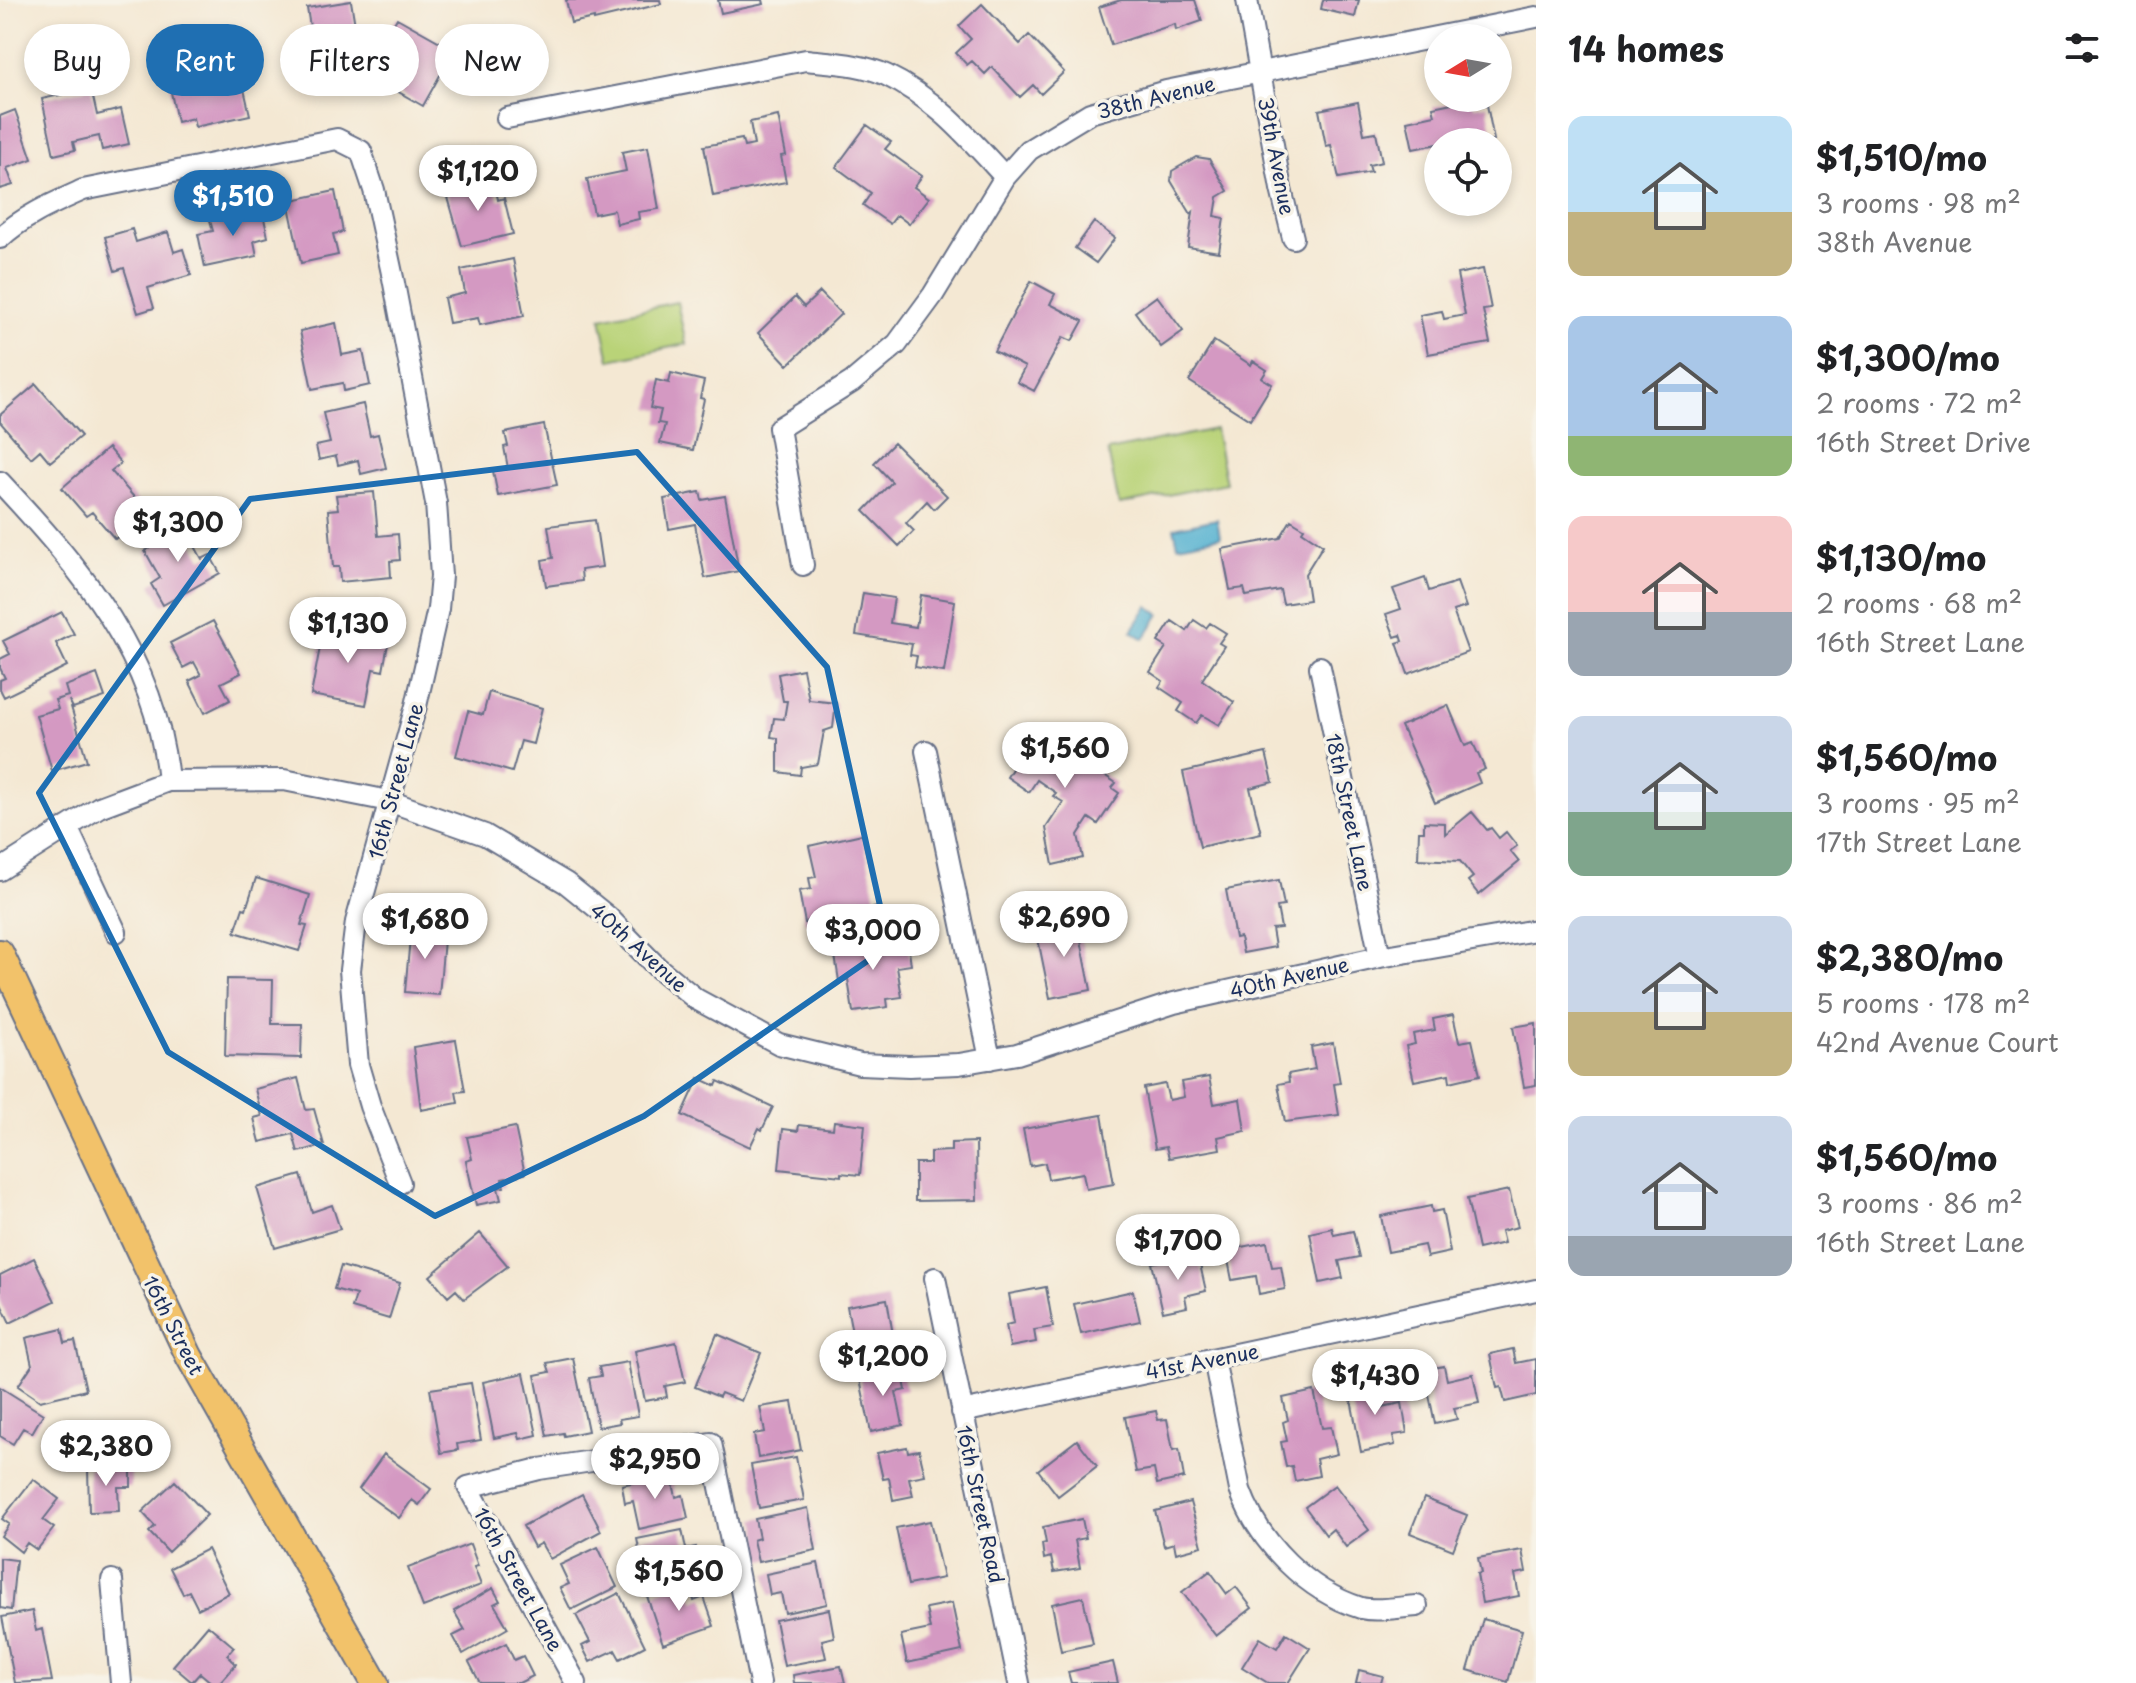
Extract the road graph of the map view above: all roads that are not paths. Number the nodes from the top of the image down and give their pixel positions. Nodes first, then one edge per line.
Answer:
1 (1247, 0) edge
2 (1536, 17) edge
3 (1262, 74) junction
4 (507, 118) dead end
5 (1005, 177) junction
6 (0, 238) edge
7 (1293, 238) dead end
8 (0, 482) edge
9 (803, 565) dead end
10 (1320, 667) dead end
11 (926, 751) dead end
12 (168, 781) junction
13 (389, 801) junction
14 (67, 827) junction
15 (0, 870) edge
16 (1536, 930) edge
17 (116, 932) dead end
18 (0, 953) edge
19 (1380, 957) junction
20 (990, 1059) junction
21 (400, 1183) dead end
22 (935, 1278) dead end
23 (1536, 1290) edge
24 (1214, 1359) junction
25 (962, 1412) junction
26 (112, 1580) dead end
27 (1417, 1606) dead end
28 (121, 1683) edge
29 (375, 1683) edge
30 (576, 1683) edge
31 (760, 1683) edge
32 (1019, 1683) edge

1 - 3 street, 39th Avenue
2 - 3 street, 38th Avenue
3 - 5 street, 38th Avenue
3 - 7 street, 39th Avenue
4 - 5 street
5 - 9 street, 38th Avenue
6 - 13 street, 16th Street Lane
8 - 12 street
10 - 19 street, 18th Street Lane
11 - 20 street
12 - 13 street, 40th Avenue
12 - 14 street, 40th Avenue
13 - 20 street, 40th Avenue
13 - 21 street, 16th Street Lane
14 - 15 street, 40th Avenue
14 - 17 street
16 - 19 street, 40th Avenue
18 - 29 main road, 16th Street
19 - 20 street, 40th Avenue
22 - 25 street, 16th Street Road
23 - 24 street, 41st Avenue
24 - 25 street, 41st Avenue
24 - 27 street
25 - 32 street, 16th Street Road
26 - 28 street
30 - 31 street, 16th Street Lane

